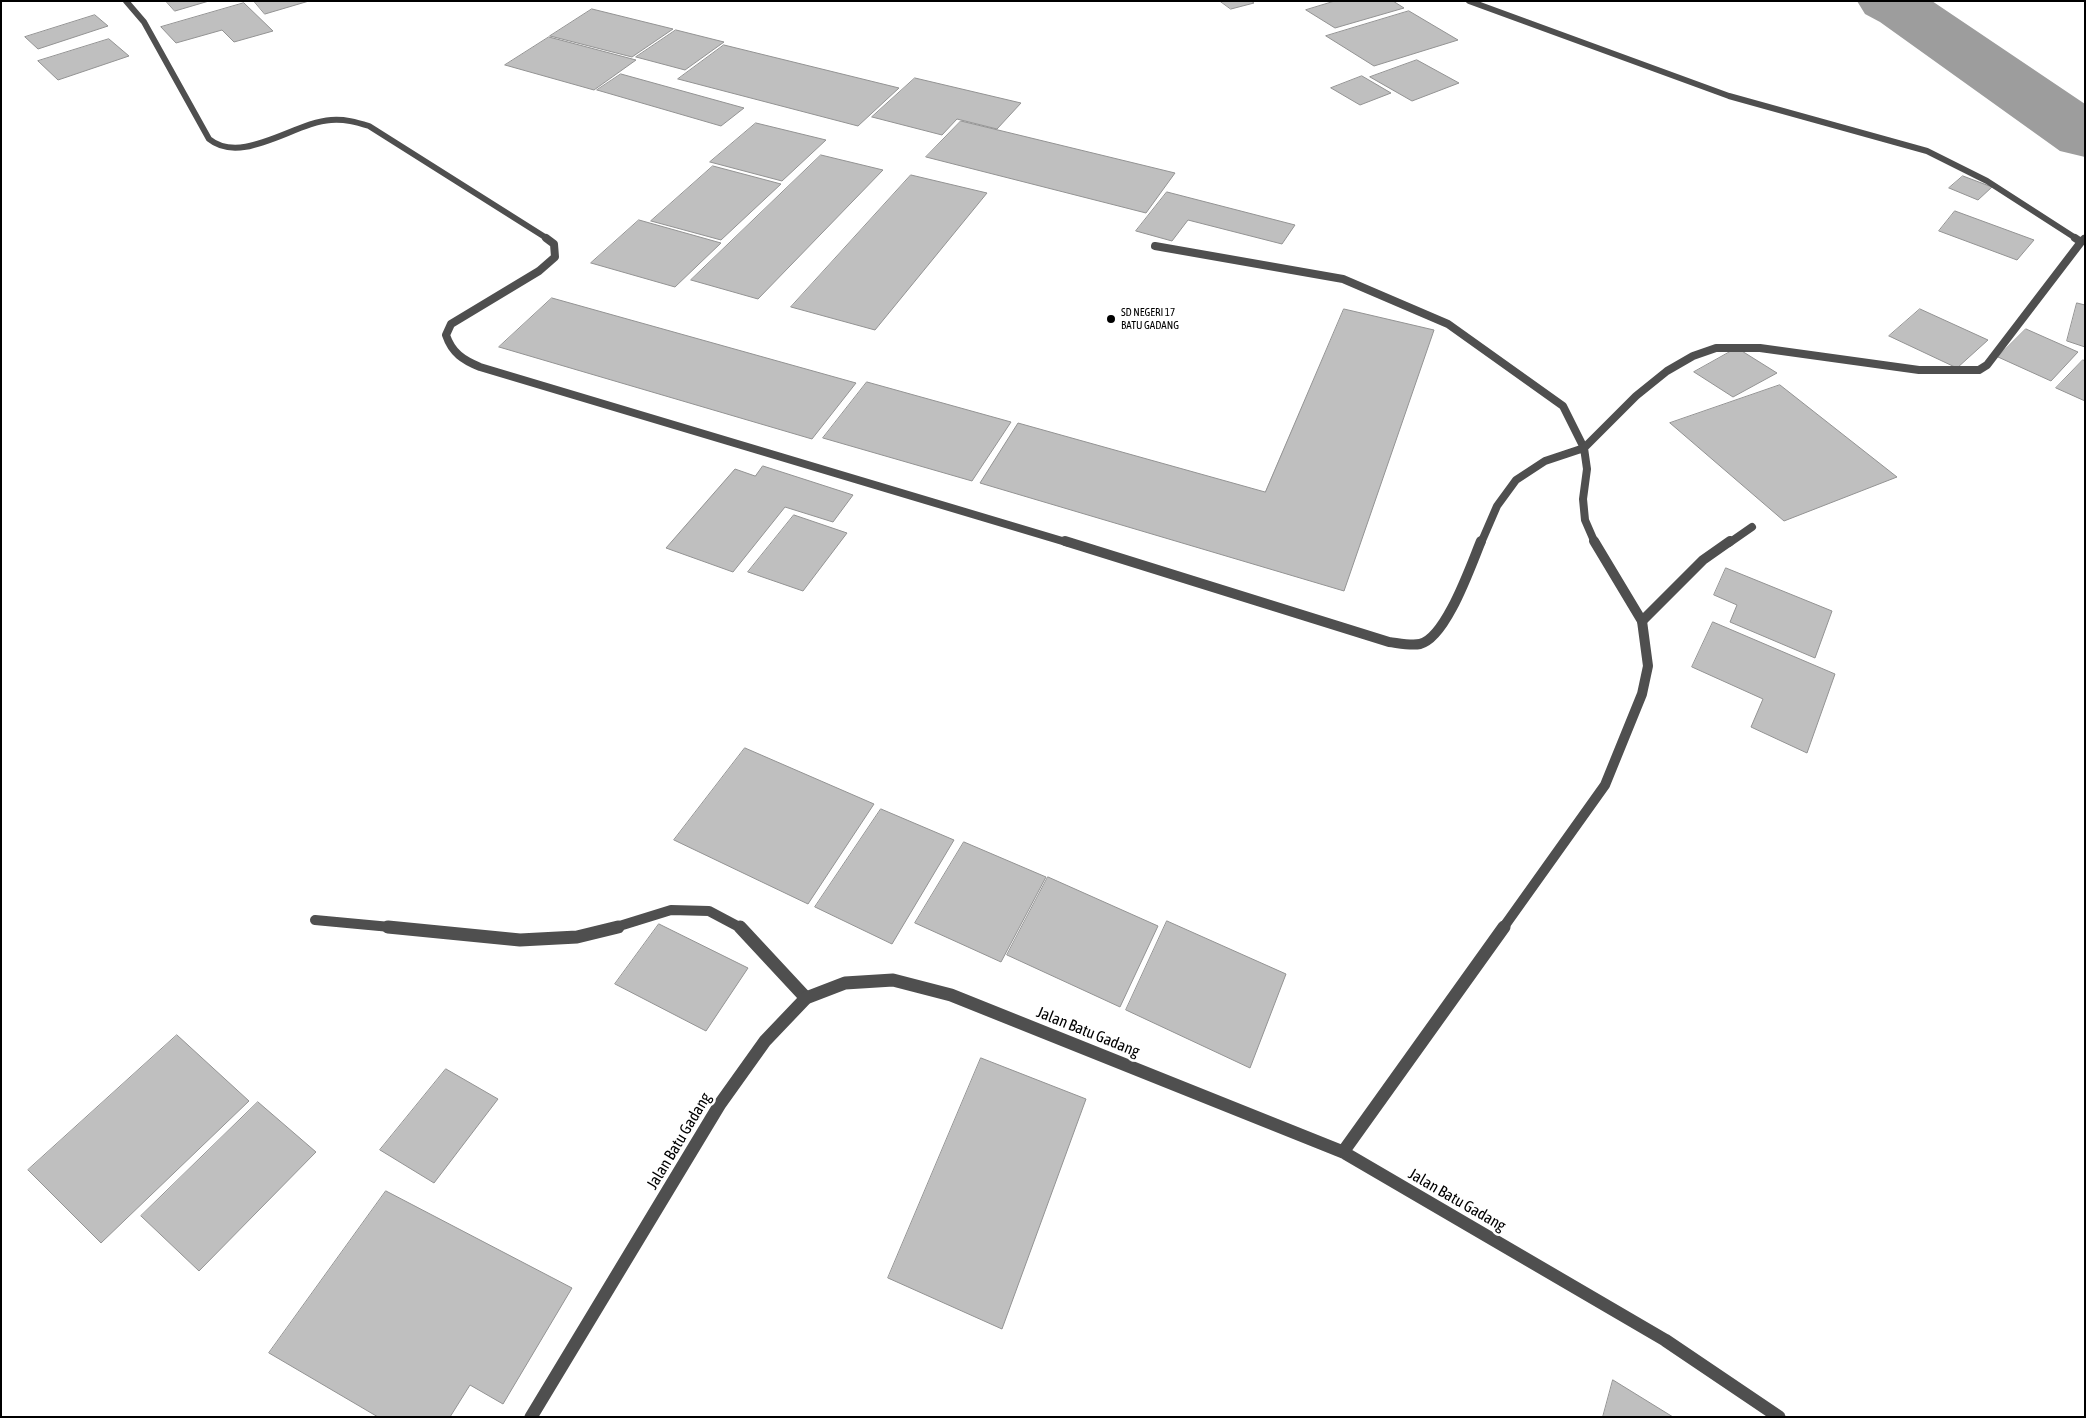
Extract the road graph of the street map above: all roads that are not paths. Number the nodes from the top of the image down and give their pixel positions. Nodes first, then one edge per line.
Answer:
1 (126, 1) edge
2 (1469, 1) edge
3 (2083, 240) edge
4 (1155, 246) dead end
5 (1584, 448) junction
6 (1752, 527) dead end
7 (1642, 621) junction
8 (315, 920) dead end
9 (806, 998) junction
10 (1343, 1152) junction
11 (531, 1417) edge
12 (1779, 1417) edge

1 - 5 street
2 - 3 street
3 - 5 street
4 - 5 street
5 - 7 street
6 - 7 street
7 - 10 street
8 - 9 street
9 - 10 street, Jalan Batu Gadang
9 - 11 street, Jalan Batu Gadang
10 - 12 street, Jalan Batu Gadang

